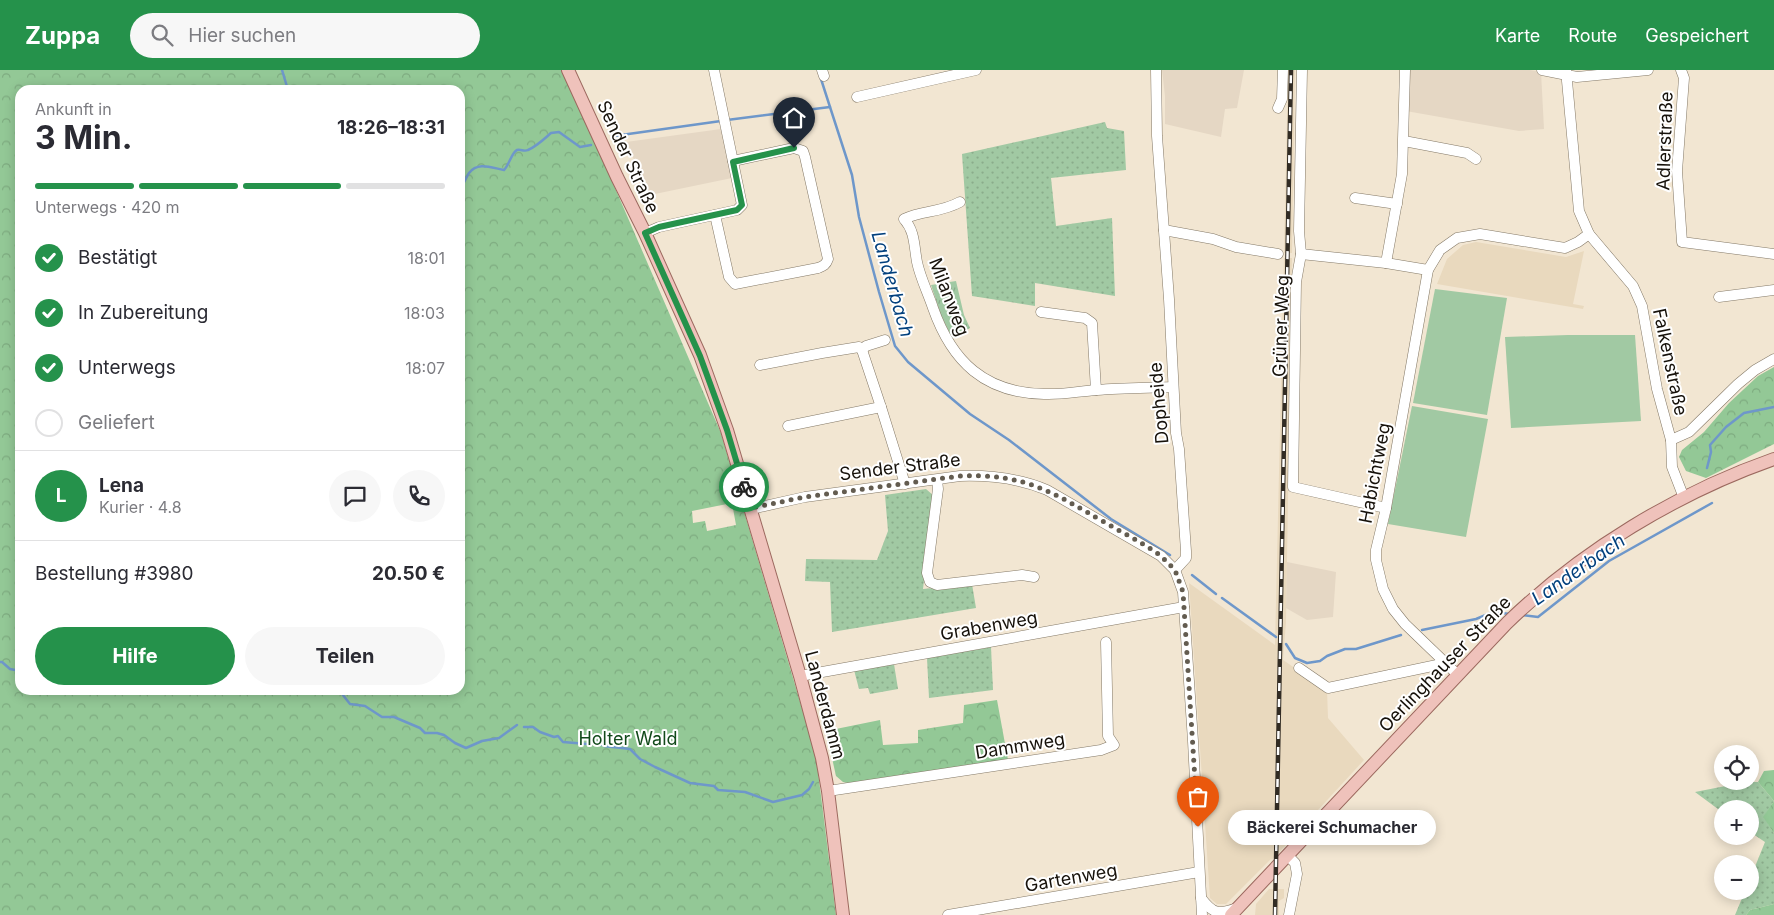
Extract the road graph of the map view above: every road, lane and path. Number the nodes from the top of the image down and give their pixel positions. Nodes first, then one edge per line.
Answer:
1 (568, 70) edge
2 (714, 70) edge
3 (976, 70) edge
4 (1156, 70) edge
5 (1283, 70) edge
6 (1302, 70) edge
7 (1405, 70) edge
8 (1542, 70) edge
9 (1648, 70) edge
10 (1681, 70) edge
11 (1567, 73) edge
12 (857, 96) dead end
13 (1278, 108) dead end
14 (1404, 142) junction
15 (1476, 159) dead end
16 (733, 162) junction
17 (1355, 198) dead end
18 (960, 202) dead end
19 (1397, 204) junction
20 (715, 215) junction
21 (1164, 230) junction
22 (645, 233) junction
23 (1588, 234) junction
24 (1278, 254) dead end
25 (1301, 254) junction
26 (1774, 254) edge
27 (1386, 263) junction
28 (1428, 270) junction
29 (1774, 290) edge
30 (1719, 297) dead end
31 (1041, 312) dead end
32 (886, 340) dead end
33 (862, 350) junction
34 (1774, 359) edge
35 (760, 365) dead end
36 (1173, 387) junction
37 (1096, 390) junction
38 (881, 407) junction
39 (788, 426) dead end
40 (1671, 440) junction
41 (1774, 459) edge
42 (936, 480) junction
43 (905, 484) junction
44 (1684, 498) junction
45 (751, 508) junction
46 (1386, 508) junction
47 (1175, 570) junction
48 (1034, 577) dead end
49 (1184, 608) junction
50 (1106, 642) dead end
51 (1443, 661) junction
52 (1299, 668) dead end
53 (1458, 675) junction
54 (800, 676) junction
55 (828, 791) junction
56 (1287, 855) junction
57 (1199, 872) junction
58 (1201, 897) junction
59 (1235, 911) edge
60 (843, 915) edge
61 (948, 915) edge
62 (1202, 915) edge
63 (1289, 915) edge

1 - 22 main road, Sender Straße
2 - 16 street
3 - 12 street
4 - 21 street, Dopheide
5 - 13 street
6 - 25 street, Grüner Weg
7 - 14 street
8 - 11 street
9 - 11 street, Adlerstraße
10 - 26 street, Adlerstraße
11 - 23 street, Falkenstraße
14 - 15 street
14 - 19 street
16 - 20 street
16 - 20 street
17 - 19 street
18 - 37 street, Milanweg
19 - 27 street
20 - 22 street
21 - 24 street
21 - 36 street, Dopheide
22 - 45 main road, Sender Straße
23 - 28 street, Habichtweg
23 - 40 street, Falkenstraße
25 - 27 street
25 - 46 street, Grüner Weg
27 - 28 street
28 - 46 street, Habichtweg
29 - 30 street
31 - 37 street
32 - 33 street
33 - 35 street
33 - 38 street
34 - 40 street
36 - 37 street, Milanweg
36 - 47 street, Dopheide
38 - 39 street
38 - 43 street
40 - 44 street, Falkenstraße
41 - 44 main road, Oerlinghauser Straße
42 - 43 street, Sender Straße
42 - 47 street, Sender Straße
42 - 48 street
43 - 45 street, Sender Straße
44 - 53 main road, Oerlinghauser Straße
45 - 54 main road, Landerdamm
46 - 51 street, Habichtweg
47 - 49 street, Sender Straße
49 - 54 street, Grabenweg
49 - 57 street, Sender Straße
50 - 55 street, Dammweg
51 - 52 street
51 - 53 street, Habichtweg
53 - 56 main road, Oerlinghauser Straße
54 - 55 main road, Landerdamm
55 - 60 main road, Landerdamm
56 - 59 main road, Oerlinghauser Straße
56 - 63 street
57 - 58 street, Sender Straße
57 - 61 street, Gartenweg
58 - 59 street
58 - 62 street, Sender Straße

